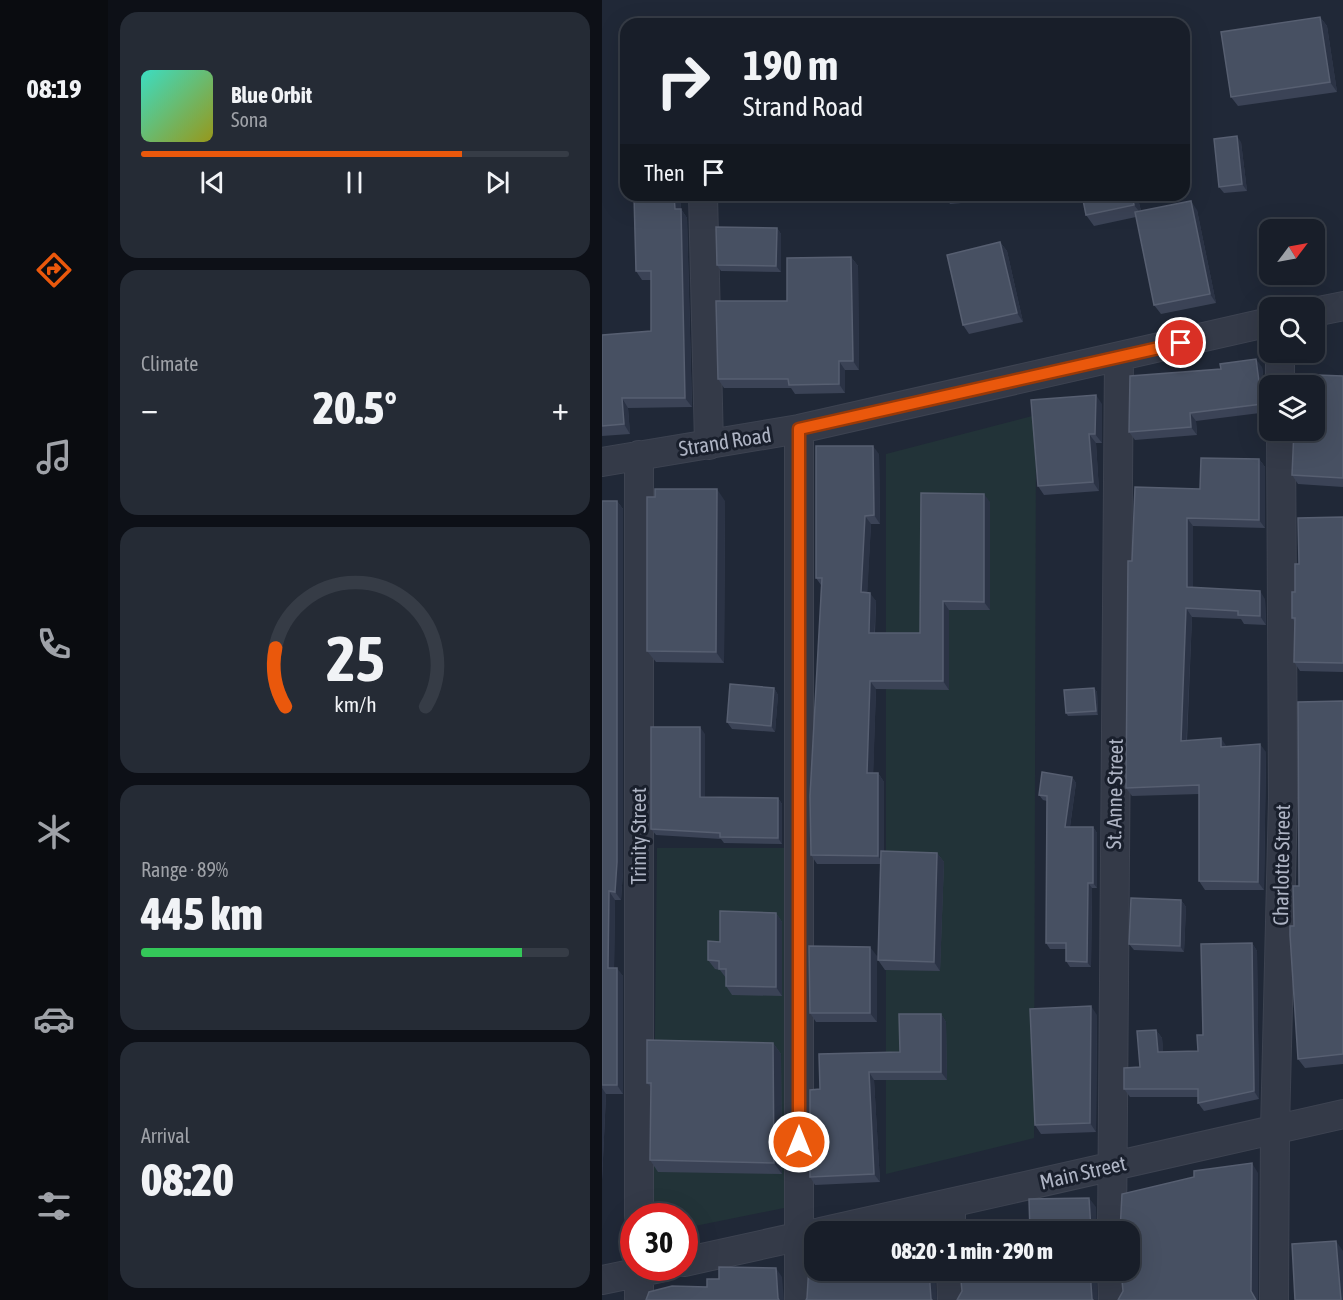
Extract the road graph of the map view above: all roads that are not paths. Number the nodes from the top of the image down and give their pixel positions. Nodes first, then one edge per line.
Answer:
1 (703, 201) edge
2 (1343, 306) edge
3 (1325, 310) edge
4 (1259, 325) edge
5 (1119, 357) junction
6 (799, 429) junction
7 (1281, 441) edge
8 (709, 445) junction
9 (639, 455) junction
10 (602, 462) edge
11 (1343, 1114) edge
12 (1275, 1129) junction
13 (1112, 1167) junction
14 (640, 1203) edge
15 (951, 1203) junction
16 (812, 1221) edge
17 (870, 1221) edge
18 (951, 1221) edge
19 (1112, 1221) edge
20 (804, 1236) edge
21 (698, 1259) edge
22 (620, 1276) edge
23 (804, 1278) edge
24 (602, 1280) edge
25 (643, 1281) edge
26 (952, 1281) edge
27 (1112, 1281) edge
28 (639, 1300) edge
29 (800, 1300) edge
30 (952, 1300) edge
31 (1112, 1300) edge
32 (1274, 1300) edge

1 - 8 street
2 - 3 street
4 - 5 street, Strand Road
5 - 6 street, Strand Road
5 - 13 street, St. Anne Street
6 - 8 street, Strand Road
6 - 16 street
7 - 12 street, Charlotte Street
8 - 9 street, Strand Road
9 - 10 street, Strand Road
9 - 14 street, Trinity Street
11 - 12 street, Main Street
12 - 13 street, Main Street
12 - 32 street, Charlotte Street
13 - 15 street, Main Street
13 - 19 street, St. Anne Street
15 - 17 street, Main Street
15 - 18 street
20 - 21 street, Main Street
22 - 24 street
23 - 29 street
25 - 28 street
26 - 30 street
27 - 31 street

